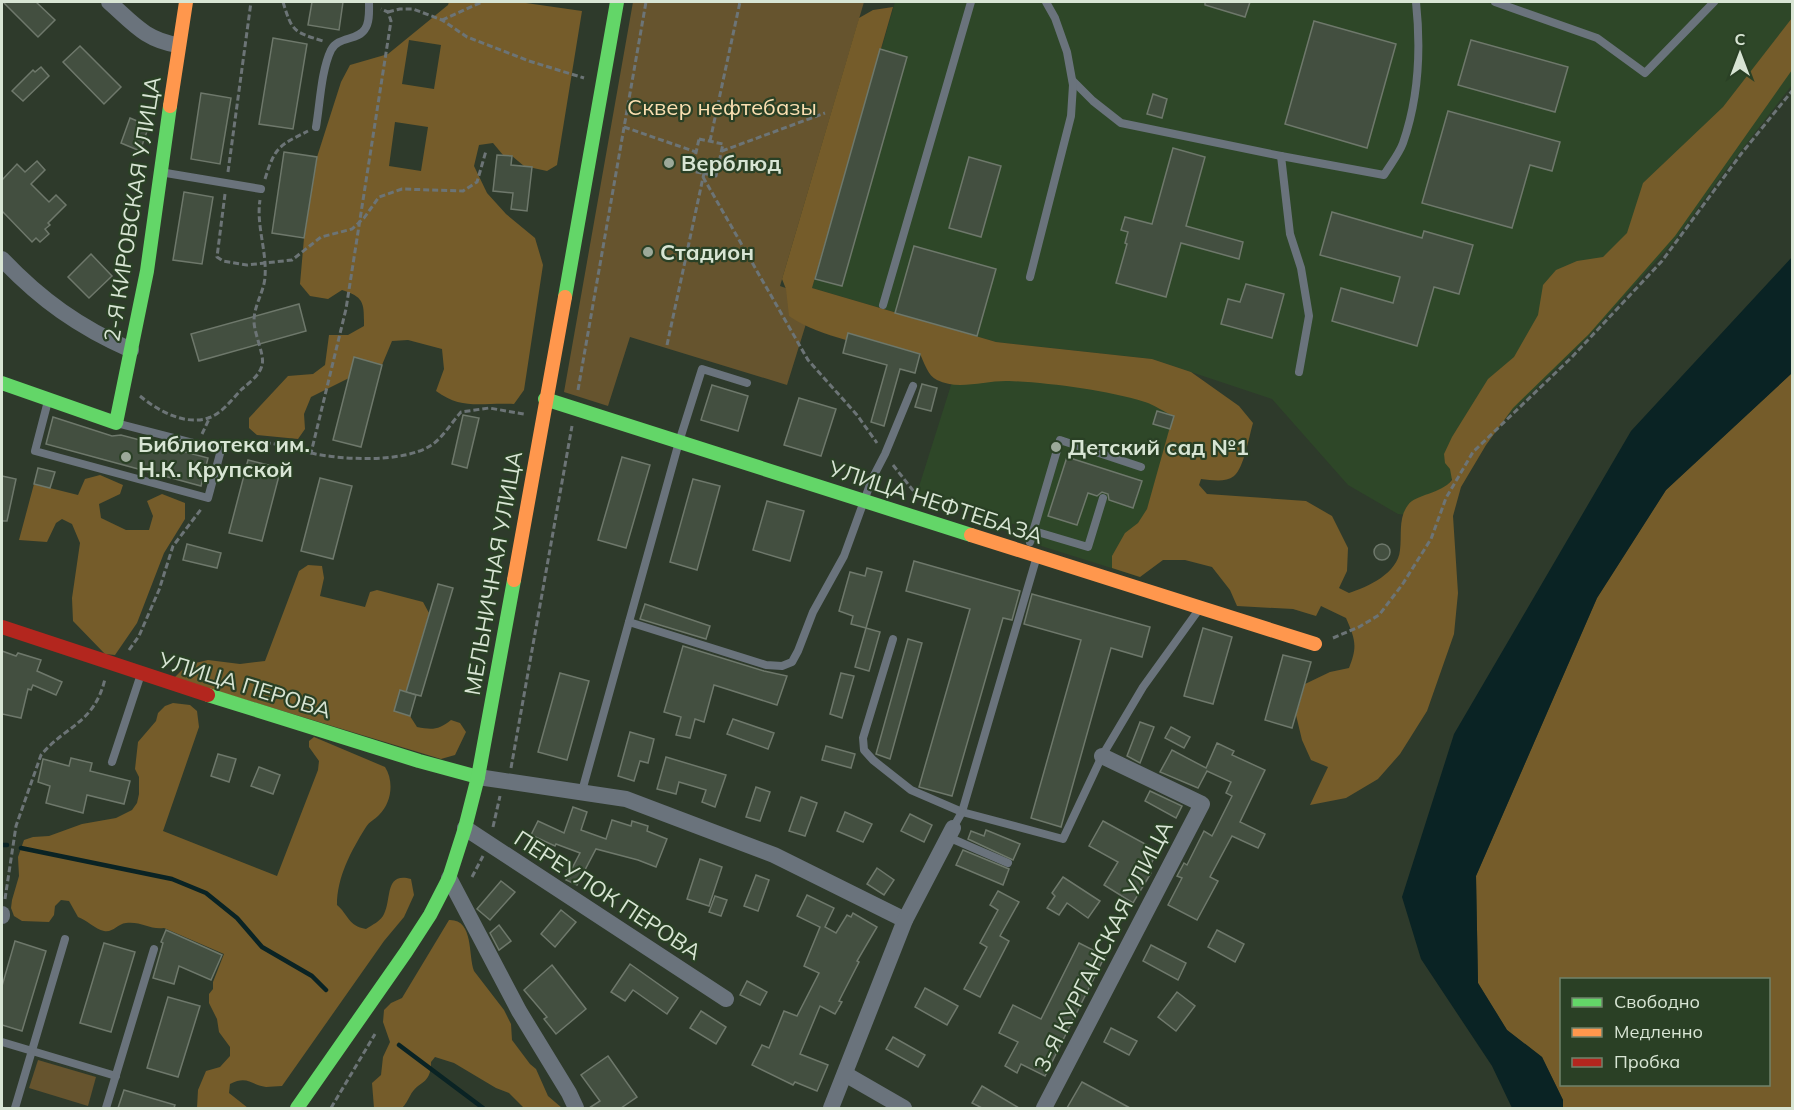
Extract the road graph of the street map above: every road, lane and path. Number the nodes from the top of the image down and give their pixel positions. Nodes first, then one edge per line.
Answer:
1 (109, 2) edge
2 (186, 2) edge
3 (251, 2) edge
4 (283, 2) edge
5 (482, 2) edge
6 (616, 2) edge
7 (740, 2) edge
8 (971, 2) edge
9 (1046, 2) edge
10 (1416, 2) edge
11 (1495, 2) edge
12 (1714, 2) edge
13 (369, 3) edge
14 (388, 12) junction
15 (442, 20) junction
16 (336, 44) junction
17 (178, 45) junction
18 (1072, 81) junction
19 (603, 84) junction
20 (1792, 91) edge
21 (825, 113) dead end
22 (316, 127) joint
23 (624, 127) dead end
24 (710, 141) junction
25 (486, 151) dead end
26 (722, 151) junction
27 (696, 153) junction
28 (1281, 156) junction
29 (160, 172) junction
30 (703, 175) junction
31 (226, 183) junction
32 (261, 189) junction
33 (359, 222) junction
34 (2, 259) edge
35 (265, 263) junction
36 (1030, 277) dead end
37 (883, 304) dead end
38 (667, 345) dead end
39 (131, 350) junction
40 (1299, 372) dead end
41 (126, 375) junction
42 (2, 383) edge
43 (747, 383) dead end
44 (913, 386) dead end
45 (545, 399) junction
46 (48, 401) junction
47 (210, 417) junction
48 (542, 417) junction
49 (116, 423) junction
50 (679, 442) junction
51 (198, 444) junction
52 (221, 450) junction
53 (311, 453) junction
54 (885, 454) junction
55 (1141, 467) dead end
56 (208, 498) junction
57 (1103, 498) dead end
58 (927, 500) dead end
59 (864, 501) junction
60 (1034, 531) junction
61 (1030, 542) dead end
62 (1037, 555) junction
63 (1200, 607) junction
64 (629, 622) junction
65 (2, 627) edge
66 (893, 639) dead end
67 (1315, 644) joint
68 (113, 665) junction
69 (141, 674) junction
70 (1102, 756) junction
71 (112, 762) dead end
72 (478, 777) junction
73 (582, 791) junction
74 (962, 812) junction
75 (465, 828) junction
76 (951, 832) junction
77 (1008, 863) dead end
78 (449, 878) junction
79 (2, 915) edge
80 (905, 920) junction
81 (65, 939) dead end
82 (154, 950) dead end
83 (726, 999) dead end
84 (2, 1042) edge
85 (32, 1051) junction
86 (846, 1074) junction
87 (116, 1076) junction
88 (15, 1108) edge
89 (106, 1108) edge
90 (297, 1108) edge
91 (576, 1108) edge
92 (831, 1108) edge
93 (904, 1108) edge
94 (1044, 1108) edge

1 - 17 street
2 - 17 street, 2-Я КИРОВСКАЯ УЛИЦА
3 - 31 path
4 - 16 path
5 - 15 path
6 - 19 street, МЕЛЬНИЧНАЯ УЛИЦА
7 - 24 path
8 - 37 lane
9 - 18 lane
10 - 28 lane
11 - 12 lane
13 - 14 path
13 - 16 lane
14 - 15 path
14 - 33 path
15 - 19 path
16 - 22 lane
17 - 29 street, 2-Я КИРОВСКАЯ УЛИЦА
18 - 28 lane
18 - 36 lane
19 - 45 street, МЕЛЬНИЧНАЯ УЛИЦА
20 - 67 path
21 - 26 path
22 - 32 path
23 - 27 path
24 - 26 path
24 - 27 path
25 - 33 path
26 - 30 path
27 - 30 path
28 - 40 lane
29 - 31 lane
29 - 39 street, 2-Я КИРОВСКАЯ УЛИЦА
30 - 38 path
30 - 54 path
31 - 32 lane
31 - 35 path
32 - 35 path
33 - 35 path
33 - 53 path
34 - 39 street
35 - 47 path
39 - 41 street, 2-Я КИРОВСКАЯ УЛИЦА
41 - 47 path
41 - 49 street, 2-Я КИРОВСКАЯ УЛИЦА
42 - 46 street
43 - 50 lane
44 - 54 lane
45 - 48 street, МЕЛЬНИЧНАЯ УЛИЦА
45 - 50 street, УЛИЦА НЕФТЕБАЗА
46 - 49 street
46 - 56 lane
47 - 51 path
48 - 53 path
48 - 72 street, МЕЛЬНИЧНАЯ УЛИЦА
49 - 51 lane
50 - 59 street, УЛИЦА НЕФТЕБАЗА
50 - 64 lane
51 - 52 lane
52 - 53 path
52 - 56 lane
54 - 58 path
54 - 59 lane
55 - 60 lane
56 - 68 path
57 - 60 lane
59 - 62 street, УЛИЦА НЕФТЕБАЗА
59 - 64 lane
60 - 61 lane
62 - 63 street, УЛИЦА НЕФТЕБАЗА
62 - 74 lane
63 - 67 street, УЛИЦА НЕФТЕБАЗА
63 - 70 lane
64 - 73 lane
65 - 68 street, УЛИЦА ПЕРОВА
66 - 74 lane
68 - 69 street, УЛИЦА ПЕРОВА
68 - 79 path
69 - 71 lane
69 - 72 street, УЛИЦА ПЕРОВА
70 - 74 lane
70 - 94 street, 3-Я КУРГАНСКАЯ УЛИЦА
72 - 73 street
72 - 75 street, МЕЛЬНИЧНАЯ УЛИЦА
73 - 80 street
74 - 76 lane
75 - 78 street, МЕЛЬНИЧНАЯ УЛИЦА
75 - 83 street, ПЕРЕУЛОК ПЕРОВА
76 - 77 lane
76 - 80 street
78 - 90 street, МЕЛЬНИЧНАЯ УЛИЦА
78 - 91 street
80 - 86 street
81 - 85 lane
82 - 87 lane
84 - 85 lane
85 - 87 lane
85 - 88 lane
86 - 92 street
86 - 93 street
87 - 89 lane

